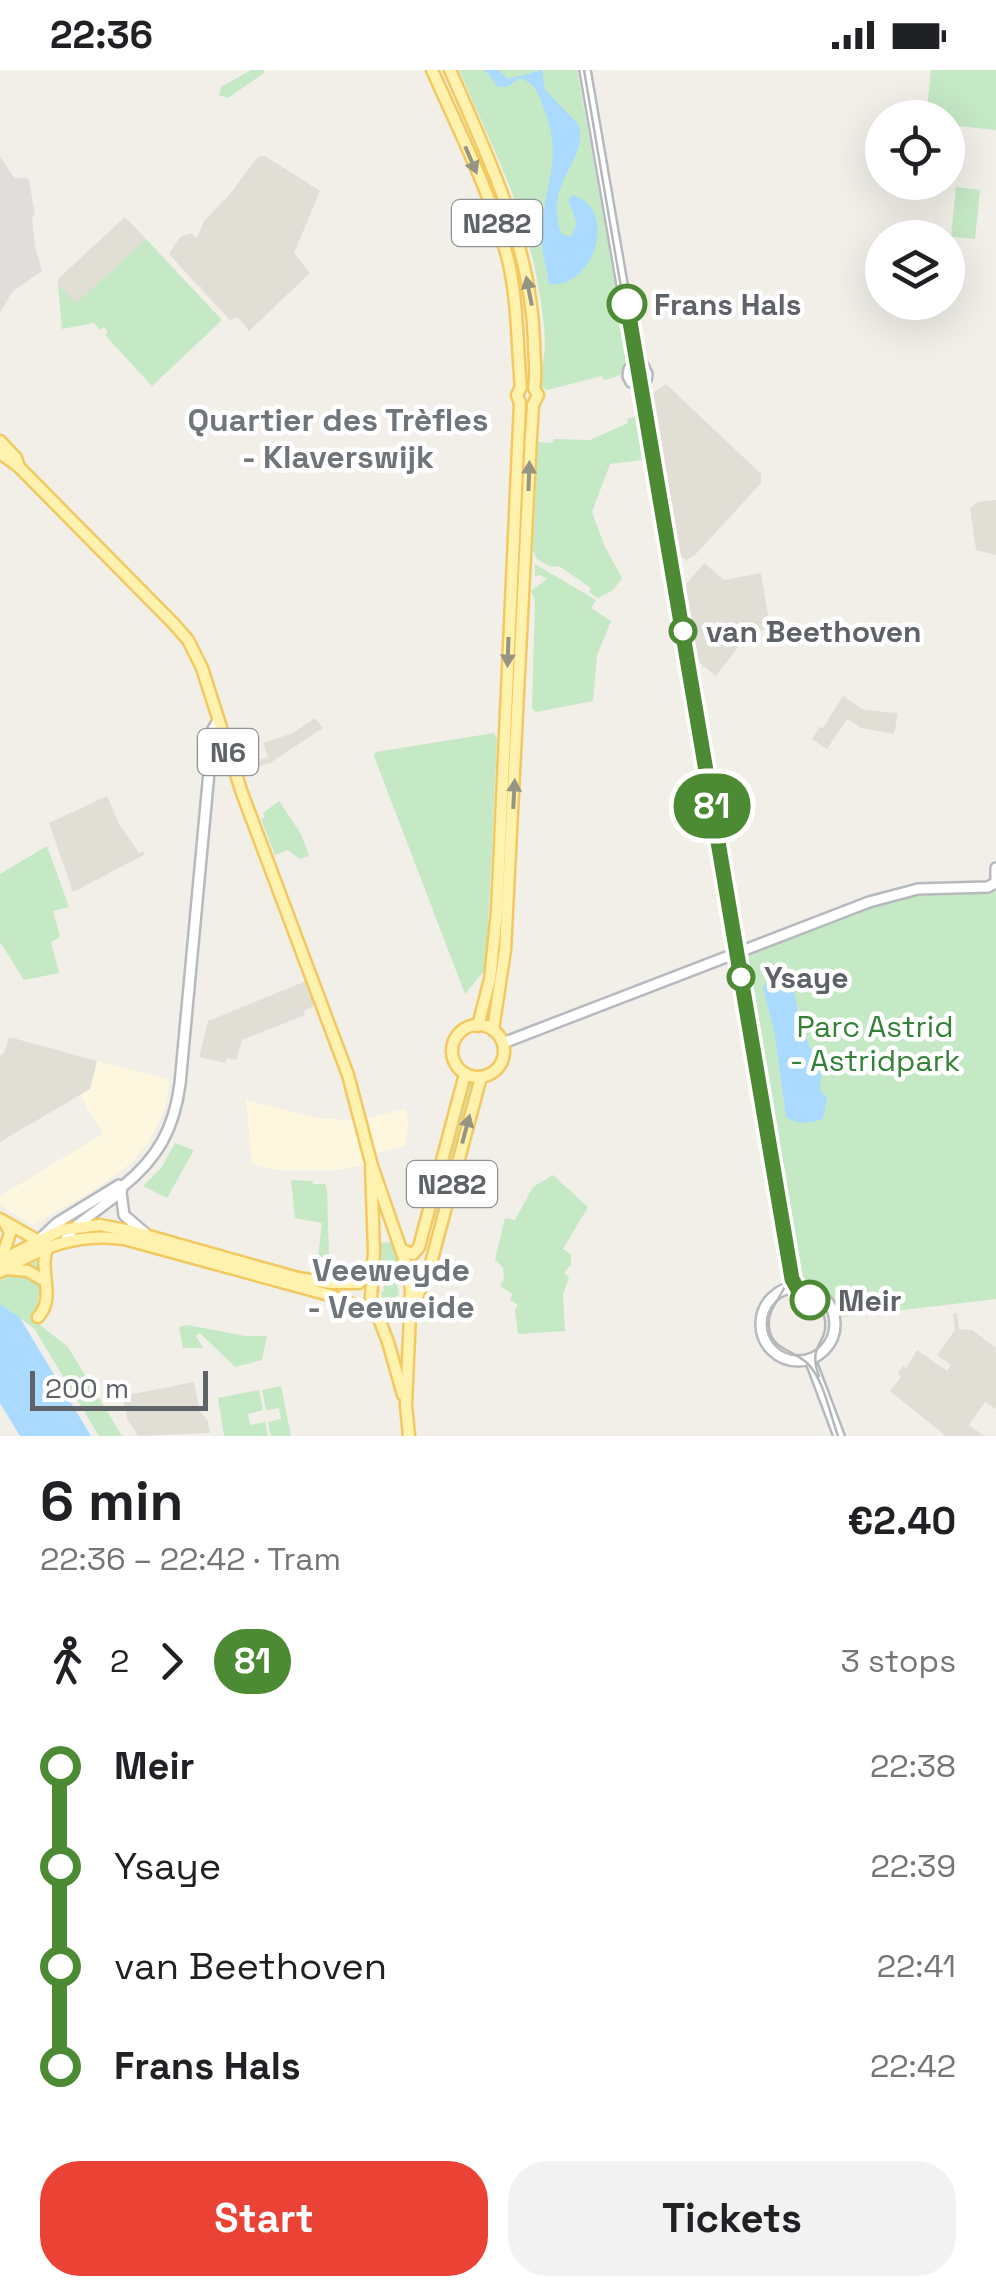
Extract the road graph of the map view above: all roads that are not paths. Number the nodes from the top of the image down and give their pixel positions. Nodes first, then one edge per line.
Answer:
1 (432, 70) edge
2 (450, 70) edge
3 (585, 70) edge
4 (521, 387) junction
5 (534, 388) junction
6 (527, 404) junction
7 (0, 442) edge
8 (0, 453) edge
9 (19, 466) junction
10 (218, 721) junction
11 (996, 868) edge
12 (996, 884) edge
13 (736, 954) junction
14 (478, 1026) junction
15 (493, 1030) junction
16 (503, 1043) junction
17 (466, 1074) junction
18 (480, 1078) junction
19 (372, 1166) junction
20 (120, 1188) junction
21 (2, 1220) edge
22 (76, 1226) junction
23 (151, 1237) junction
24 (65, 1240) junction
25 (42, 1241) junction
26 (400, 1246) junction
27 (374, 1250) junction
28 (1, 1266) edge
29 (372, 1266) junction
30 (45, 1281) junction
31 (791, 1288) junction
32 (408, 1315) junction
33 (38, 1317) dead end
34 (379, 1319) junction
35 (810, 1359) junction
36 (406, 1405) junction
37 (409, 1436) edge
38 (839, 1436) edge

1 -> 4 main road, N282
5 -> 2 main road, N282
3 - 13 street
4 - 5 main road
4 - 6 main road, N282
5 - 6 main road, N282
6 -> 14 main road, N282
15 -> 6 main road, N282
7 - 9 main road, N6
8 - 9 main road, N6
9 - 10 main road, N6
10 - 19 main road, N6
10 - 20 street
11 - 12 street
12 - 13 street
13 - 16 street
13 - 31 street
14 - 15 main road
14 - 17 main road, N282
15 - 16 main road
16 - 18 main road, N282
17 - 18 main road
17 - 26 main road, N282
32 -> 18 main road, N282
19 - 26 main road, N6
19 - 27 main road, N6
20 - 22 street
20 - 23 street
20 - 25 street
21 - 25 main road
21 - 28 main road
22 - 23 main road
22 - 24 street
22 - 25 main road
23 - 29 main road
24 - 25 main road
24 - 34 main road
25 - 28 main road
25 - 30 main road
26 - 27 main road
26 - 32 main road, N6
27 - 29 main road, N6
28 - 30 main road
29 - 34 main road, N6
30 - 33 main road
31 - 35 street
31 - 35 street
32 - 34 main road
32 - 36 main road, N6
34 - 36 main road, N6
35 - 38 street
36 - 37 main road, N6

